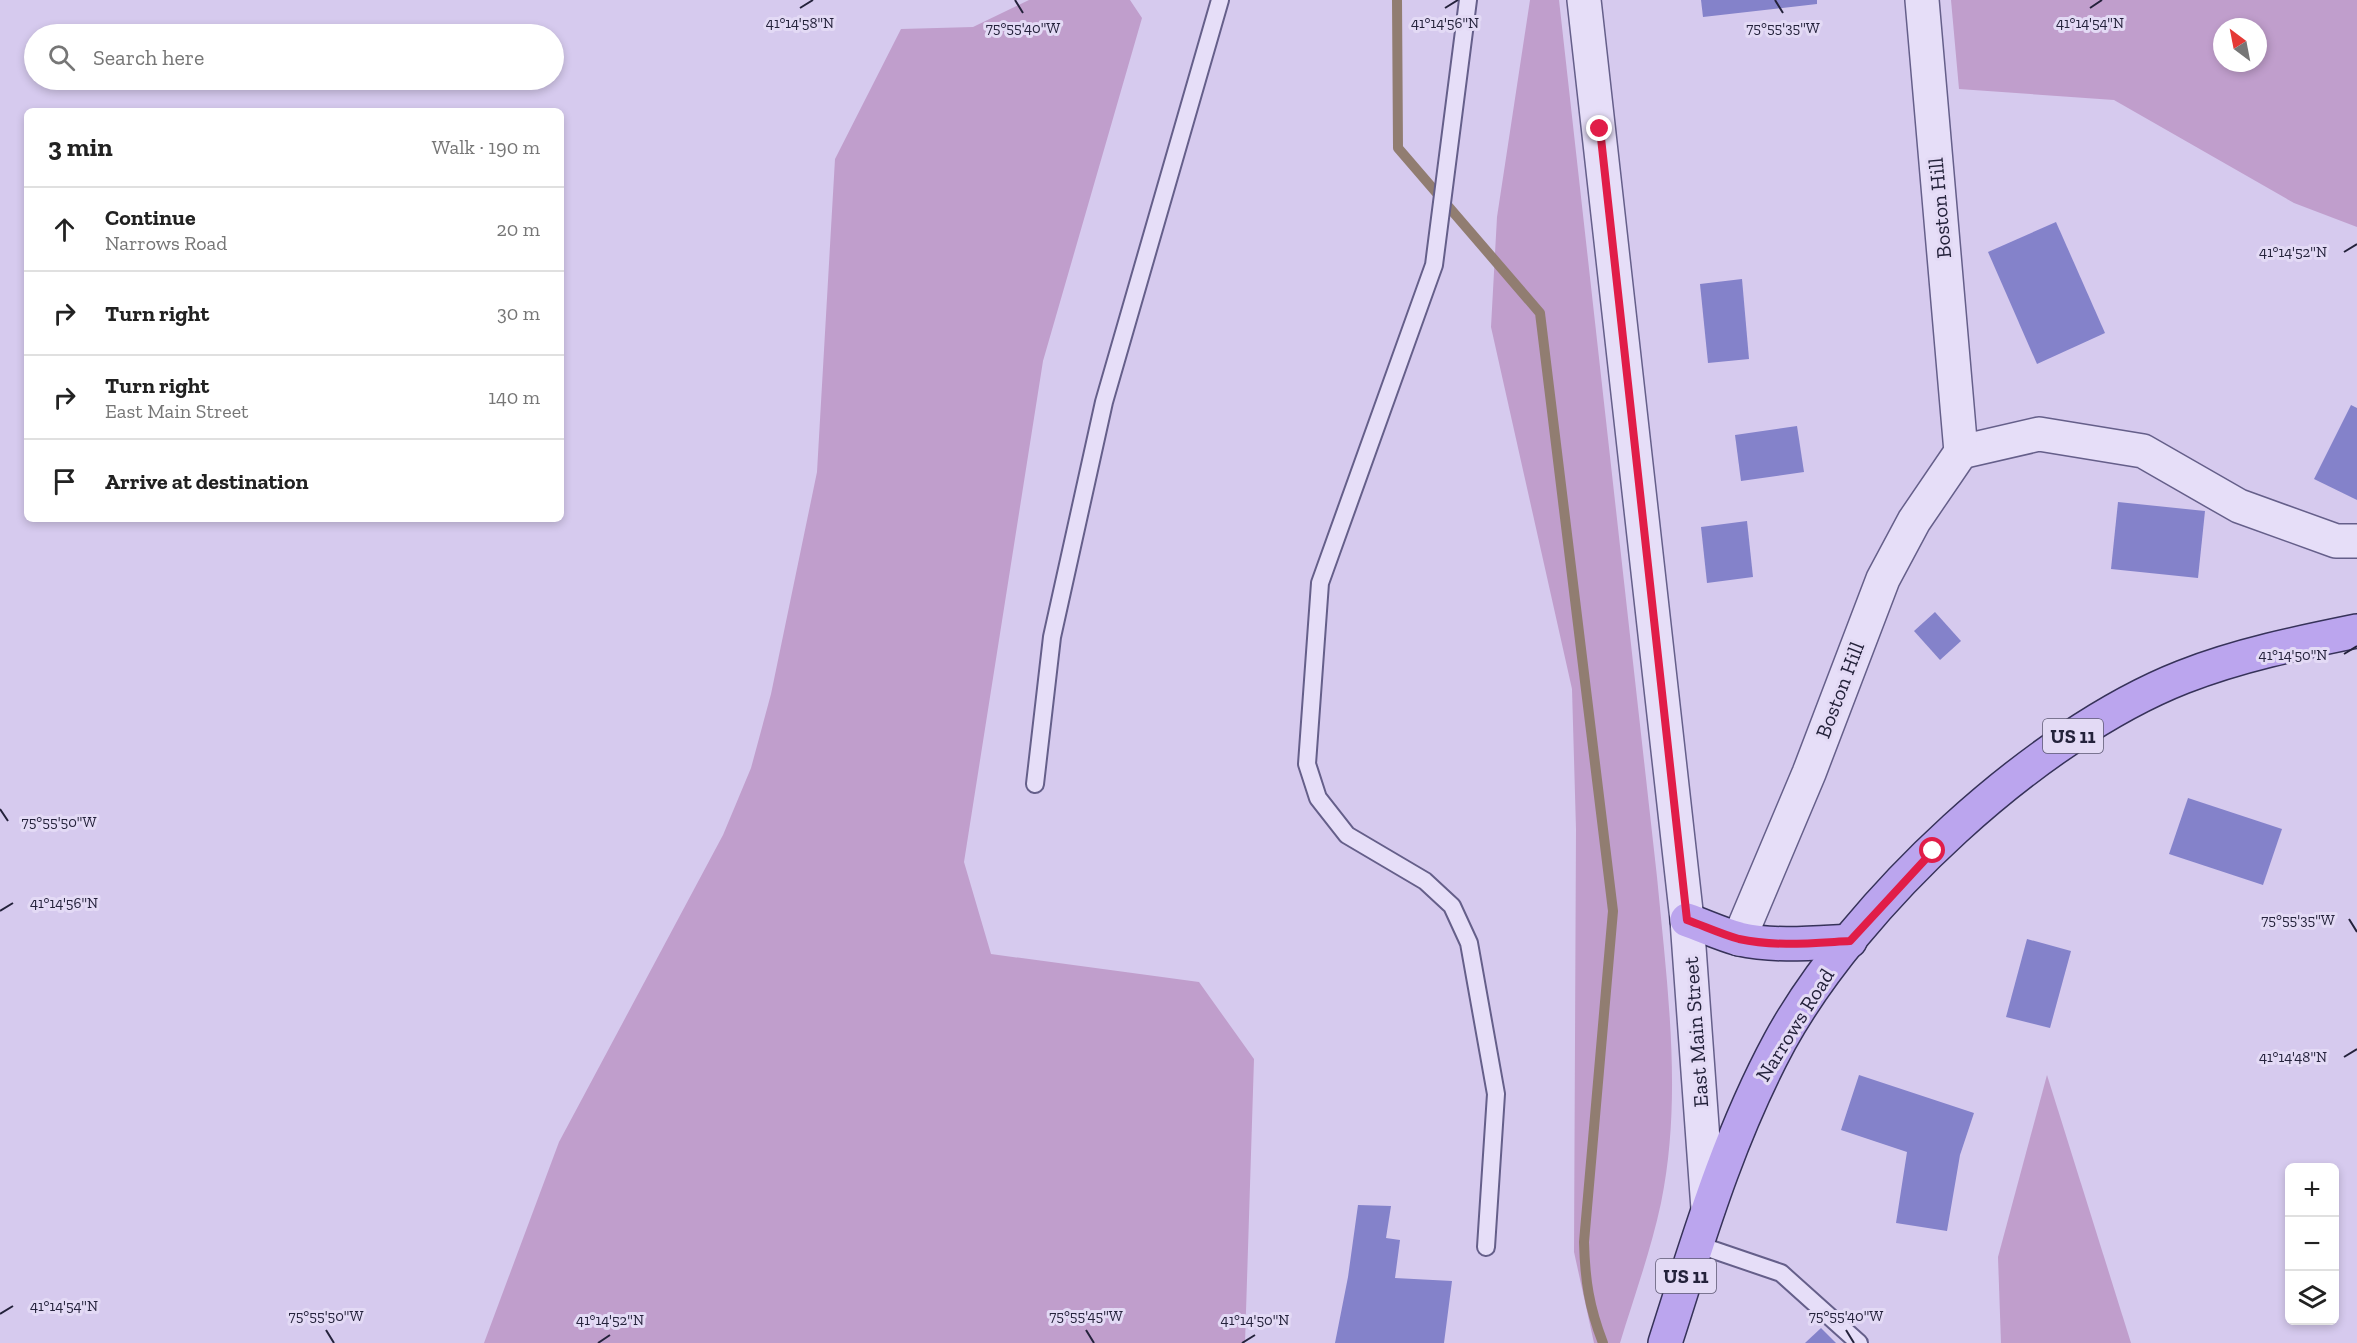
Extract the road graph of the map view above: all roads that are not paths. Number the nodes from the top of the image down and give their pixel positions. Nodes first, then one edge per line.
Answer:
1 (1220, 0) edge
2 (1468, 0) edge
3 (1584, 0) edge
4 (1922, 0) edge
5 (1961, 452) junction
6 (2357, 541) edge
7 (2357, 631) edge
8 (1035, 784) dead end
9 (1687, 920) junction
10 (1739, 939) junction
11 (1850, 941) junction
12 (1708, 1209) junction
13 (1696, 1244) junction
14 (1486, 1247) dead end
15 (1665, 1343) edge
16 (1859, 1343) edge

1 - 8 lane
2 - 14 lane
3 - 9 street, East Main Street
4 - 5 street, Boston Hill
5 - 6 street
5 - 10 street, Boston Hill
7 - 11 main road, Narrows Road / US 11
9 - 10 main road
9 - 12 street, East Main Street
10 - 11 main road
11 - 12 main road, Narrows Road / US 11
12 - 13 main road, East Main Street / US 11
13 - 15 main road, East Main Street / US 11
13 - 16 lane

